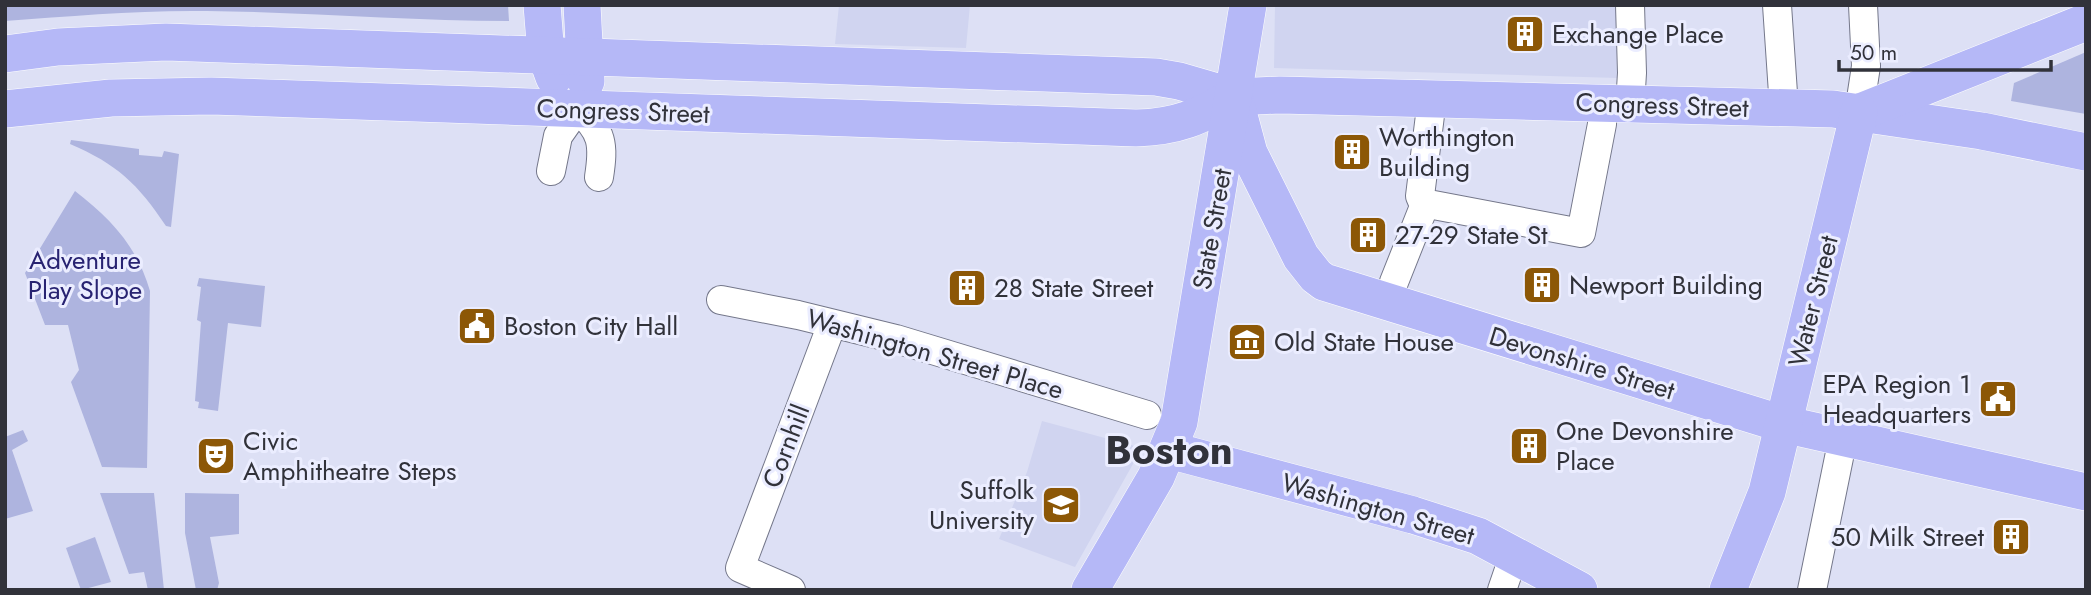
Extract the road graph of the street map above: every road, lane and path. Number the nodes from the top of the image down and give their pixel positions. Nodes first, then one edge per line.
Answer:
1 (542, 5) edge
2 (582, 5) edge
3 (1248, 5) edge
4 (1630, 5) edge
5 (1777, 5) edge
6 (1863, 5) edge
7 (2086, 22) edge
8 (5, 54) edge
9 (546, 55) junction
10 (586, 57) junction
11 (1234, 97) junction
12 (1432, 99) junction
13 (1616, 104) junction
14 (5, 108) edge
15 (1784, 108) junction
16 (577, 109) junction
17 (1859, 113) junction
18 (2086, 152) edge
19 (551, 171) dead end
20 (599, 177) dead end
21 (1425, 204) junction
22 (721, 300) dead end
23 (1388, 302) junction
24 (832, 324) junction
25 (1147, 415) dead end
26 (1783, 424) junction
27 (1843, 438) junction
28 (1169, 450) junction
29 (2086, 492) edge
30 (1514, 555) junction
31 (791, 590) edge
32 (1090, 590) edge
33 (1502, 590) edge
34 (1580, 590) edge
35 (1728, 590) edge
36 (1812, 590) edge

1 - 9 main road
2 - 10 main road
3 - 11 main road, State Street
4 - 13 street
5 - 15 street
6 - 17 street, Water Street
7 - 17 main road
8 - 9 main road, Congress Street
9 - 10 main road, Congress Street
9 - 16 main road
10 - 11 main road, Congress Street
10 - 16 main road
11 - 12 main road, Congress Street
11 - 16 main road, Congress Street
11 - 23 main road, Devonshire Street
11 - 28 main road, State Street
12 - 13 main road, Congress Street
12 - 21 street
13 - 15 main road, Congress Street
13 - 21 street
14 - 16 main road, Congress Street
15 - 17 main road, Congress Street
16 - 19 street
16 - 20 street
17 - 18 main road, Congress Street
17 - 26 main road, Water Street
21 - 23 street
22 - 24 street, Washington Street Place
23 - 26 main road, Devonshire Street
24 - 25 street, Washington Street Place
24 - 31 street, Cornhill
26 - 27 main road, Devonshire Street
26 - 35 main road, Water Street
27 - 29 main road, Devonshire Street
27 - 36 street
28 - 30 main road, Washington Street
28 - 32 main road, State Street
30 - 33 street
30 - 34 main road, Washington Street

